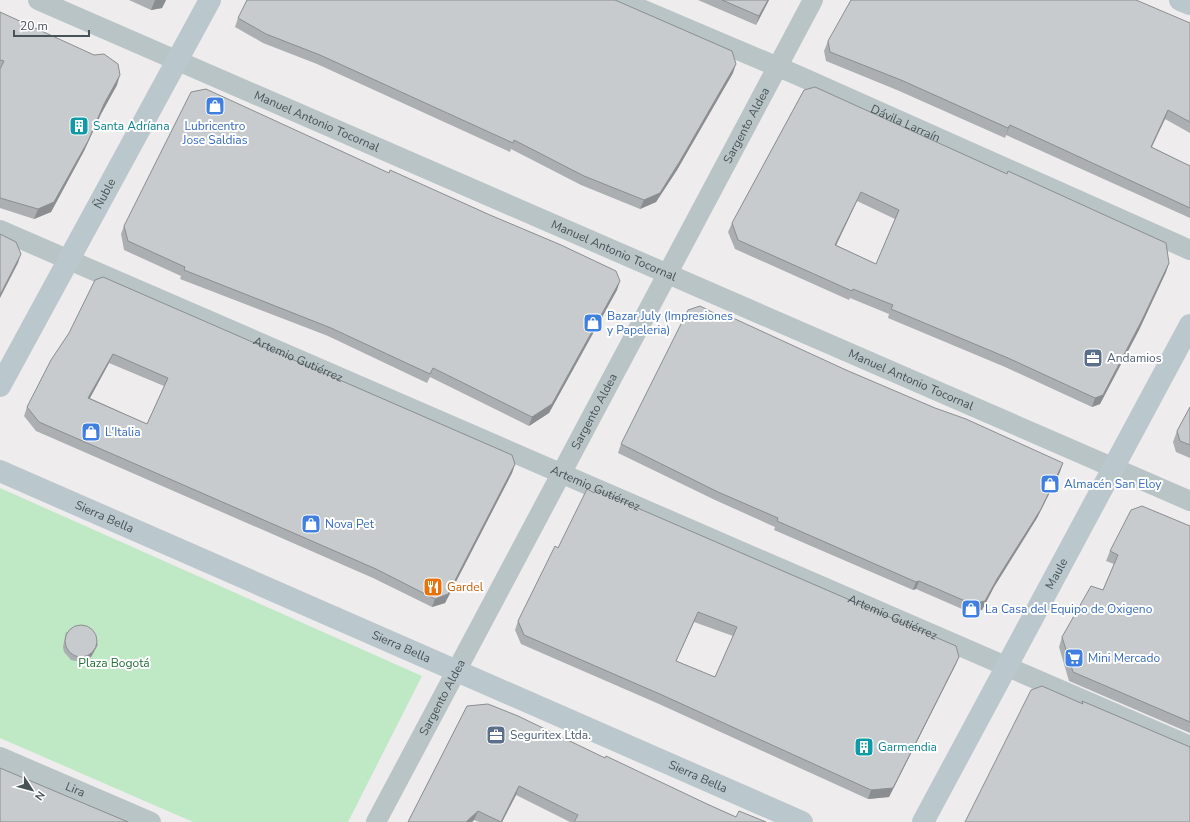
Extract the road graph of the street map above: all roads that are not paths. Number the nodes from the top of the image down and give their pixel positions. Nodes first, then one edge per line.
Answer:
1 (38, 0) edge
2 (210, 0) edge
3 (620, 0) edge
4 (813, 0) edge
5 (1180, 0) edge
6 (1190, 4) edge
7 (177, 61) junction
8 (778, 67) junction
9 (0, 230) edge
10 (1190, 250) edge
11 (69, 260) junction
12 (668, 273) junction
13 (1190, 325) edge
14 (0, 386) edge
15 (1113, 467) junction
16 (0, 471) edge
17 (561, 474) junction
18 (1190, 501) edge
19 (1006, 667) junction
20 (456, 670) junction
21 (1190, 746) edge
22 (0, 756) edge
23 (152, 822) edge
24 (376, 822) edge
25 (802, 822) edge
26 (922, 822) edge

1 - 7 street, Manuel Antonio Tocornal
2 - 7 main road, Ñuble
3 - 8 street, Dávila Larraín
4 - 8 street, Sargento Aldea
5 - 6 main road
7 - 11 main road, Ñuble
7 - 12 street, Manuel Antonio Tocornal
8 - 10 street, Dávila Larraín
8 - 12 street, Sargento Aldea
9 - 11 street, Artemio Gutiérrez
11 - 14 main road, Ñuble
11 - 17 street, Artemio Gutiérrez
12 - 15 street, Manuel Antonio Tocornal
12 - 17 street, Sargento Aldea
13 - 15 main road, Maule
15 - 18 street, Manuel Antonio Tocornal
15 - 19 main road, Maule
16 - 20 main road, Sierra Bella
17 - 19 street, Artemio Gutiérrez
17 - 20 street, Sargento Aldea
19 - 21 street, Artemio Gutiérrez
19 - 26 main road, Maule
20 - 24 street, Sargento Aldea
20 - 25 main road, Sierra Bella
22 - 23 street, Lira

